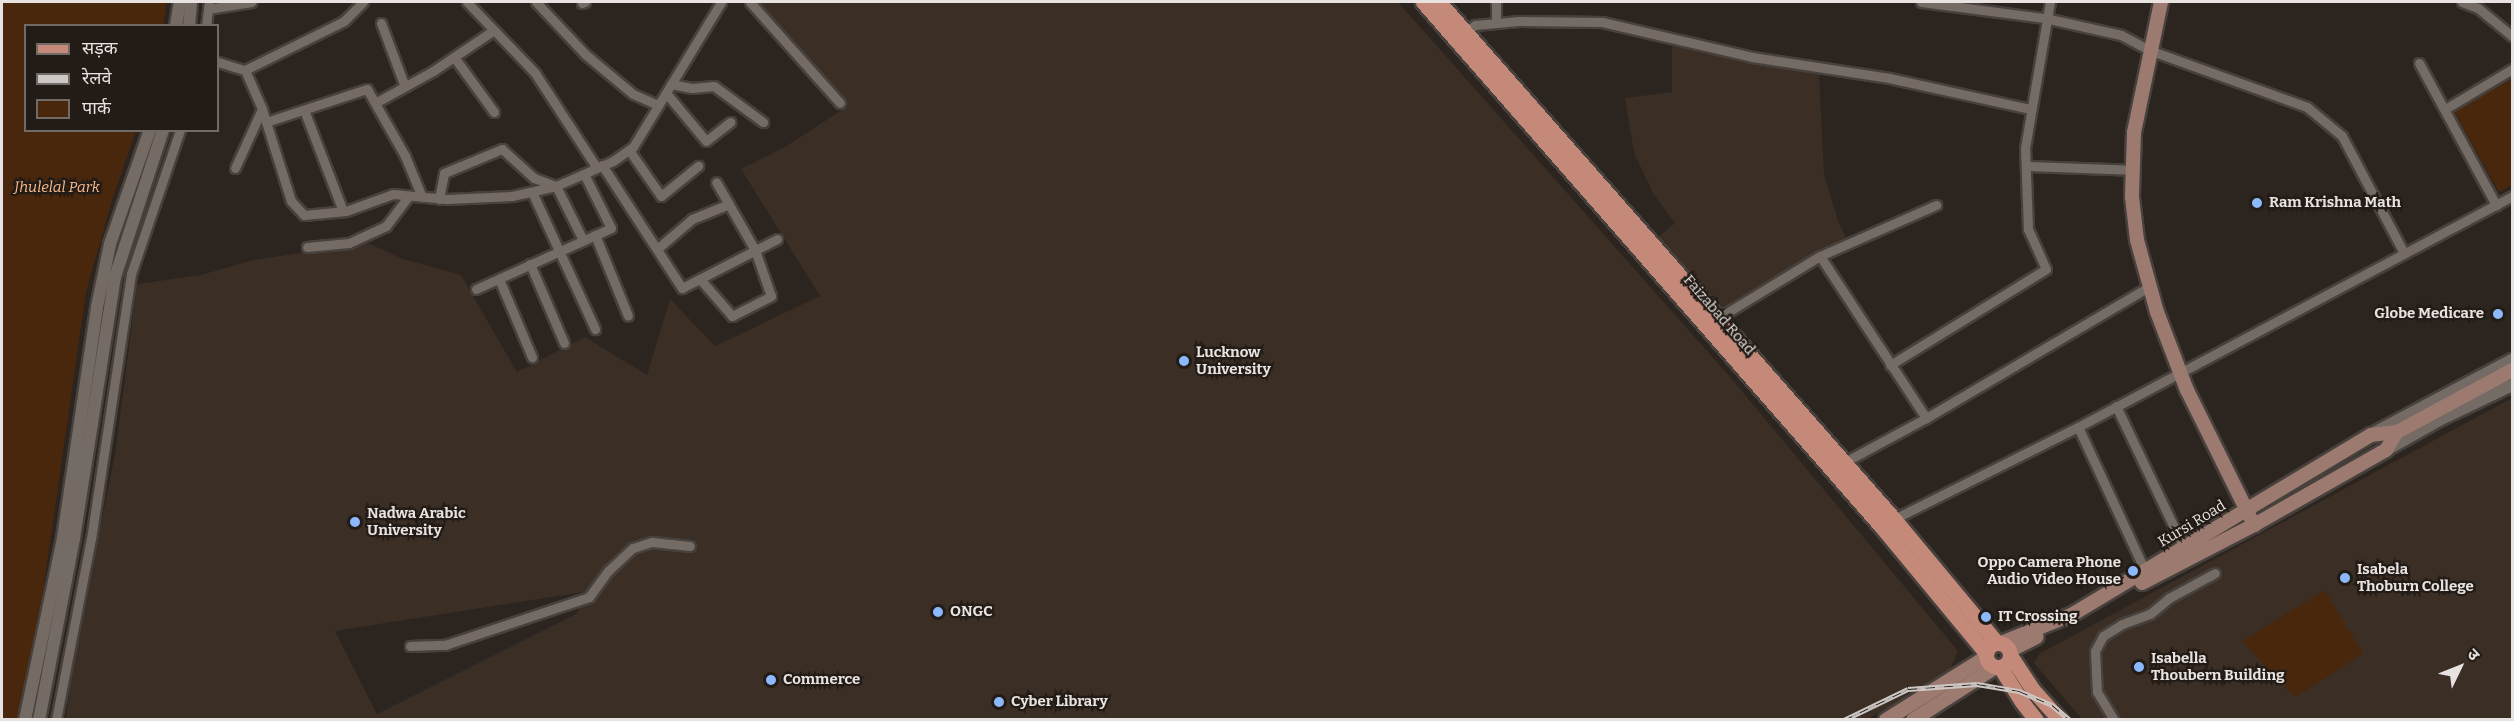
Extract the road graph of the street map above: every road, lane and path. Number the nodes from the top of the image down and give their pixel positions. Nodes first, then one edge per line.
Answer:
1 (180, 2) edge
2 (192, 2) edge
3 (251, 2) edge
4 (363, 2) edge
5 (467, 2) edge
6 (539, 2) edge
7 (721, 2) edge
8 (750, 2) edge
9 (1423, 2) edge
10 (1439, 2) edge
11 (1496, 2) edge
12 (1921, 2) edge
13 (2049, 2) edge
14 (2160, 2) edge
15 (2462, 2) edge
16 (208, 5) edge
17 (2045, 18) junction
18 (381, 23) dead end
19 (1496, 23) junction
20 (176, 24) edge
21 (189, 24) edge
22 (206, 24) edge
23 (494, 30) junction
24 (1460, 35) junction
25 (2512, 36) edge
26 (2149, 50) junction
27 (454, 57) junction
28 (219, 62) edge
29 (2420, 63) dead end
30 (2512, 69) edge
31 (245, 70) junction
32 (405, 87) junction
33 (669, 88) junction
34 (375, 103) junction
35 (840, 103) dead end
36 (658, 105) junction
37 (262, 109) junction
38 (2030, 109) junction
39 (2445, 109) junction
40 (304, 110) junction
41 (494, 112) dead end
42 (266, 122) junction
43 (730, 122) dead end
44 (763, 122) dead end
45 (149, 132) edge
46 (162, 132) edge
47 (179, 132) edge
48 (629, 150) junction
49 (600, 166) junction
50 (698, 166) dead end
51 (2026, 166) junction
52 (235, 168) dead end
53 (2133, 170) junction
54 (584, 174) junction
55 (716, 182) dead end
56 (556, 186) junction
57 (532, 192) junction
58 (409, 196) junction
59 (2512, 196) edge
60 (422, 197) junction
61 (439, 199) junction
62 (729, 204) junction
63 (1936, 205) dead end
64 (2496, 205) junction
65 (343, 211) junction
66 (595, 235) junction
67 (777, 239) dead end
68 (583, 240) junction
69 (307, 247) dead end
70 (657, 249) junction
71 (559, 250) junction
72 (755, 250) junction
73 (2404, 253) junction
74 (1820, 256) junction
75 (530, 264) junction
76 (499, 279) junction
77 (700, 279) junction
78 (2150, 286) junction
79 (477, 289) dead end
80 (628, 316) dead end
81 (1712, 323) junction
82 (595, 329) dead end
83 (564, 343) dead end
84 (532, 357) dead end
85 (2512, 360) edge
86 (1890, 365) junction
87 (2512, 370) edge
88 (2180, 372) junction
89 (2512, 385) edge
90 (2116, 406) junction
91 (1926, 418) junction
92 (2078, 427) junction
93 (2397, 432) junction
94 (2371, 435) junction
95 (2386, 450) junction
96 (1837, 466) junction
97 (2247, 510) junction
98 (1887, 522) junction
99 (2254, 525) junction
100 (690, 546) dead end
101 (2184, 548) junction
102 (2145, 571) junction
103 (2215, 573) dead end
104 (410, 646) dead end
105 (1998, 654) junction
106 (25, 720) edge
107 (39, 720) edge
108 (56, 720) edge
109 (1886, 720) edge
110 (1913, 720) edge
111 (2036, 720) edge
112 (2060, 720) edge
113 (2114, 720) edge

1 - 20 street
2 - 21 street
3 - 16 street
4 - 31 street
5 - 23 street
6 - 36 street
7 - 33 street
8 - 35 street
9 - 24 main road, Faizabad Road
10 - 24 main road, Faizabad Road
11 - 19 street
12 - 17 street
13 - 17 street
14 - 26 main road
15 - 25 street
16 - 22 street
17 - 26 street
17 - 38 street
18 - 32 street
19 - 24 street
19 - 38 street
23 - 27 street
23 - 49 street
24 - 81 main road, Faizabad Road
26 - 53 main road
26 - 73 street
27 - 32 street
27 - 41 street
28 - 31 street
29 - 39 street
30 - 39 street
31 - 37 street
32 - 34 street
33 - 36 street
33 - 43 street
33 - 44 street
34 - 40 street
34 - 60 street
36 - 48 street
37 - 42 street
37 - 52 street
38 - 51 street
39 - 64 street
40 - 42 street
40 - 65 street
42 - 65 street
45 - 106 street
46 - 107 street
47 - 108 street
48 - 49 street
48 - 50 street
49 - 54 street
49 - 70 street
51 - 53 street
51 - 86 street
53 - 78 main road
54 - 56 street
54 - 66 street
55 - 62 street
56 - 57 street
56 - 61 street
56 - 68 street
57 - 61 street
57 - 71 street
58 - 60 street
58 - 65 street
58 - 69 street
59 - 64 street
60 - 61 street
62 - 70 street
62 - 72 street
63 - 74 street
64 - 73 street
66 - 68 street
66 - 80 street
67 - 72 street
68 - 71 street
70 - 77 street
71 - 75 street
71 - 82 street
72 - 77 street
72 - 77 street
73 - 88 street
74 - 81 street
74 - 86 street
75 - 76 street
75 - 83 street
76 - 79 street
76 - 84 street
78 - 88 main road
78 - 91 street
81 - 96 main road, Faizabad Road
85 - 94 street
86 - 91 street
87 - 93 main road, Kursi Road
88 - 90 street
88 - 97 main road
89 - 95 street
90 - 92 street
90 - 101 street
91 - 96 street
92 - 98 street
92 - 102 street
93 - 94 main road, Kursi Road
93 - 95 main road, Kursi Road
94 - 97 main road, Kursi Road
95 - 99 main road, Kursi Road
96 - 98 main road, Faizabad Road
97 - 99 main road
97 - 101 main road, Kursi Road
98 - 105 main road, Faizabad Road
99 - 105 main road, Kursi Road
100 - 104 street
101 - 102 main road, Kursi Road
102 - 105 main road, Kursi Road
103 - 113 street
105 - 109 main road
105 - 110 main road
105 - 111 main road, Faizabad Road
105 - 112 main road, Faizabad Road

